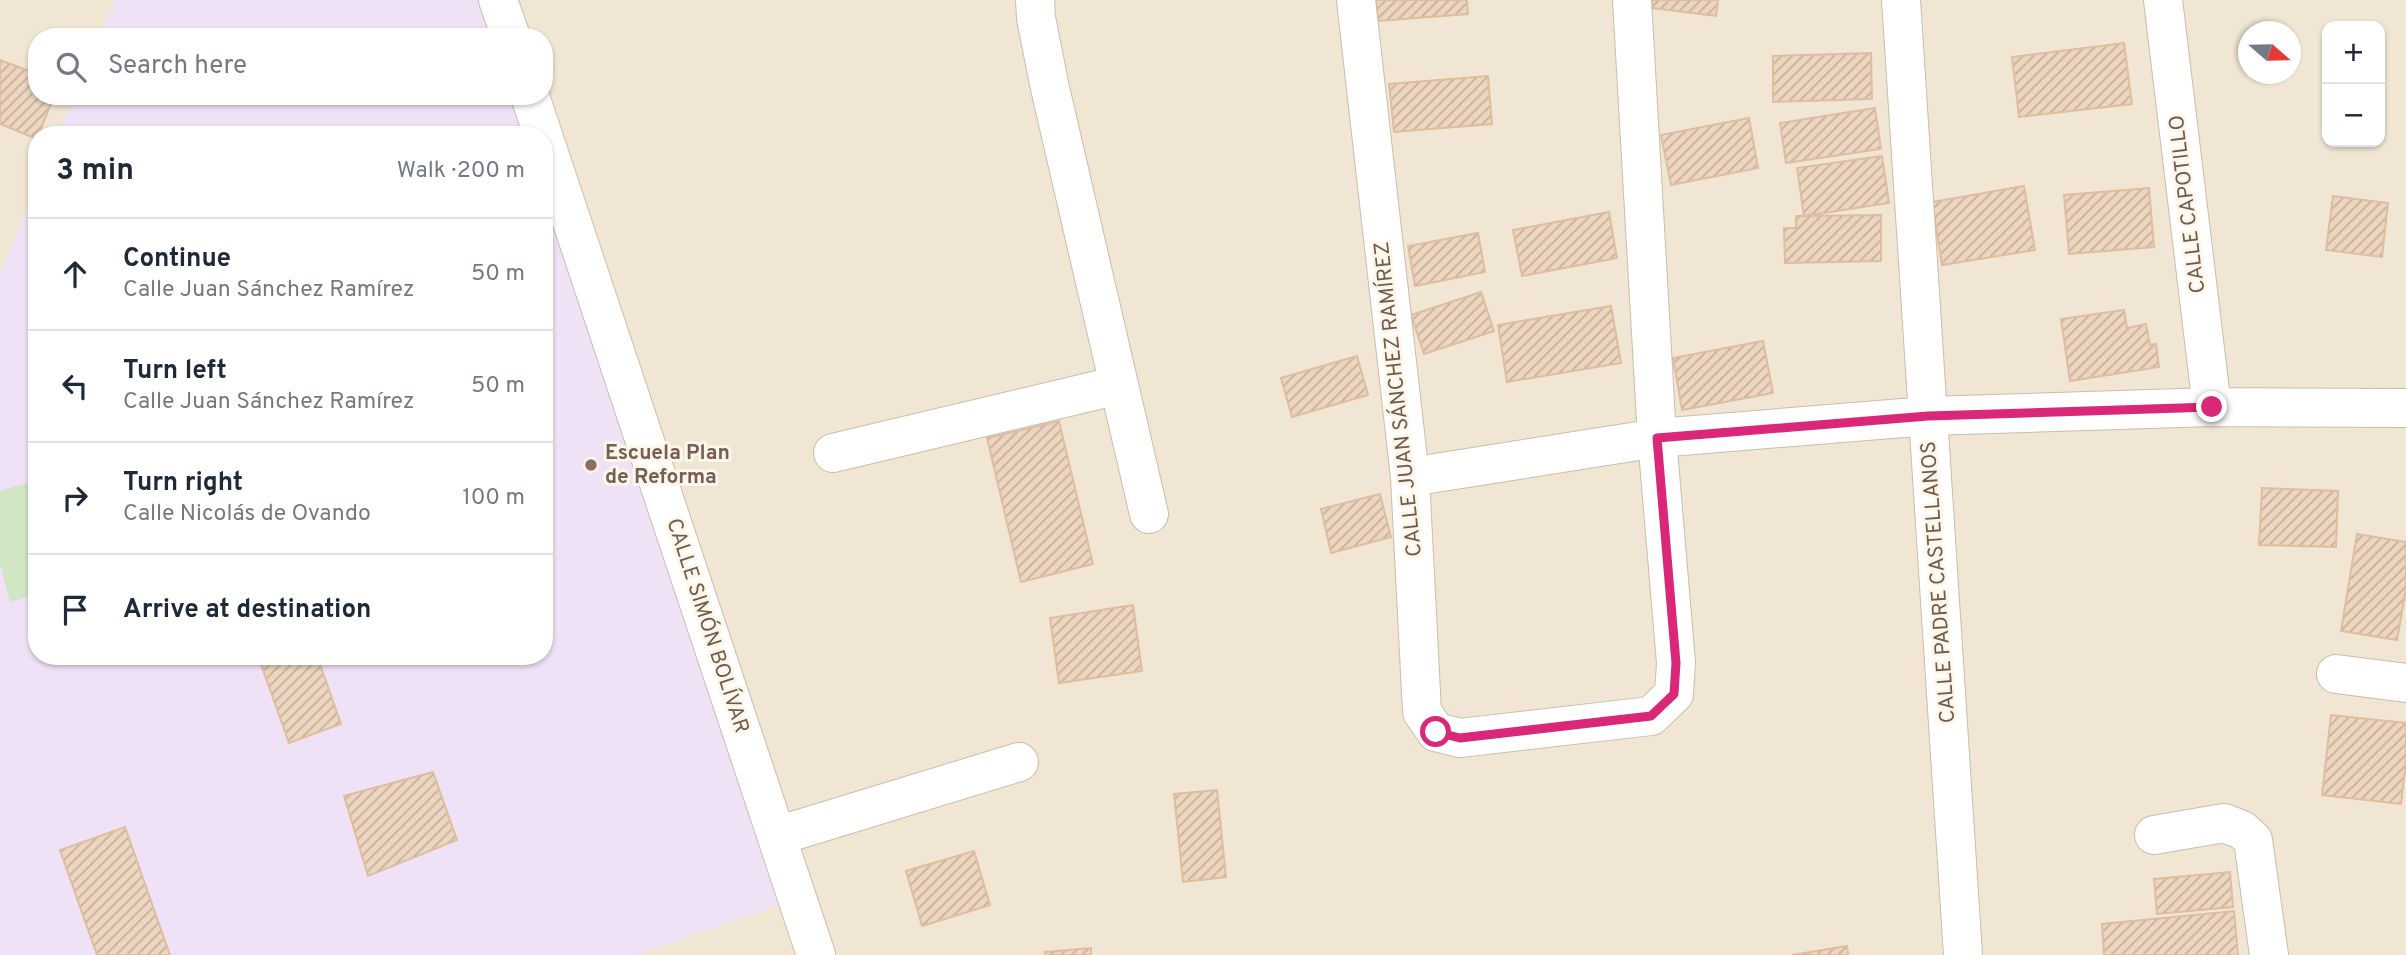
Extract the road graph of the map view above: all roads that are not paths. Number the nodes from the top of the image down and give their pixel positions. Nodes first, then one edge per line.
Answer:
1 (498, 0) edge
2 (1035, 0) edge
3 (1356, 0) edge
4 (1632, 0) edge
5 (1901, 0) edge
6 (2163, 0) edge
7 (508, 28) edge
8 (533, 105) edge
9 (540, 126) edge
10 (553, 163) edge
11 (1119, 385) junction
12 (2212, 407) junction
13 (2406, 408) edge
14 (1928, 416) junction
15 (1657, 438) junction
16 (833, 453) dead end
17 (1410, 477) junction
18 (1149, 514) dead end
19 (2336, 674) dead end
20 (2406, 683) edge
21 (1019, 762) dead end
22 (2154, 835) dead end
23 (777, 836) junction
24 (816, 955) edge
25 (1963, 955) edge
26 (2269, 955) edge

1 - 7 street
2 - 11 street
3 - 17 street, CALLE JUAN SÁNCHEZ RAMÍREZ
4 - 15 street, CALLE JUAN SÁNCHEZ RAMÍREZ
5 - 14 street, CALLE PADRE CASTELLANOS
6 - 12 street, CALLE CAPOTILLO
8 - 9 street, CALLE SIMÓN BOLÍVAR
10 - 23 street, CALLE SIMÓN BOLÍVAR
11 - 16 street
11 - 18 street
12 - 13 street
12 - 14 street
14 - 15 street
14 - 25 street, CALLE PADRE CASTELLANOS
15 - 17 street
15 - 17 street, CALLE JUAN SÁNCHEZ RAMÍREZ
19 - 20 street
21 - 23 street
22 - 26 street
23 - 24 street, CALLE SIMÓN BOLÍVAR

